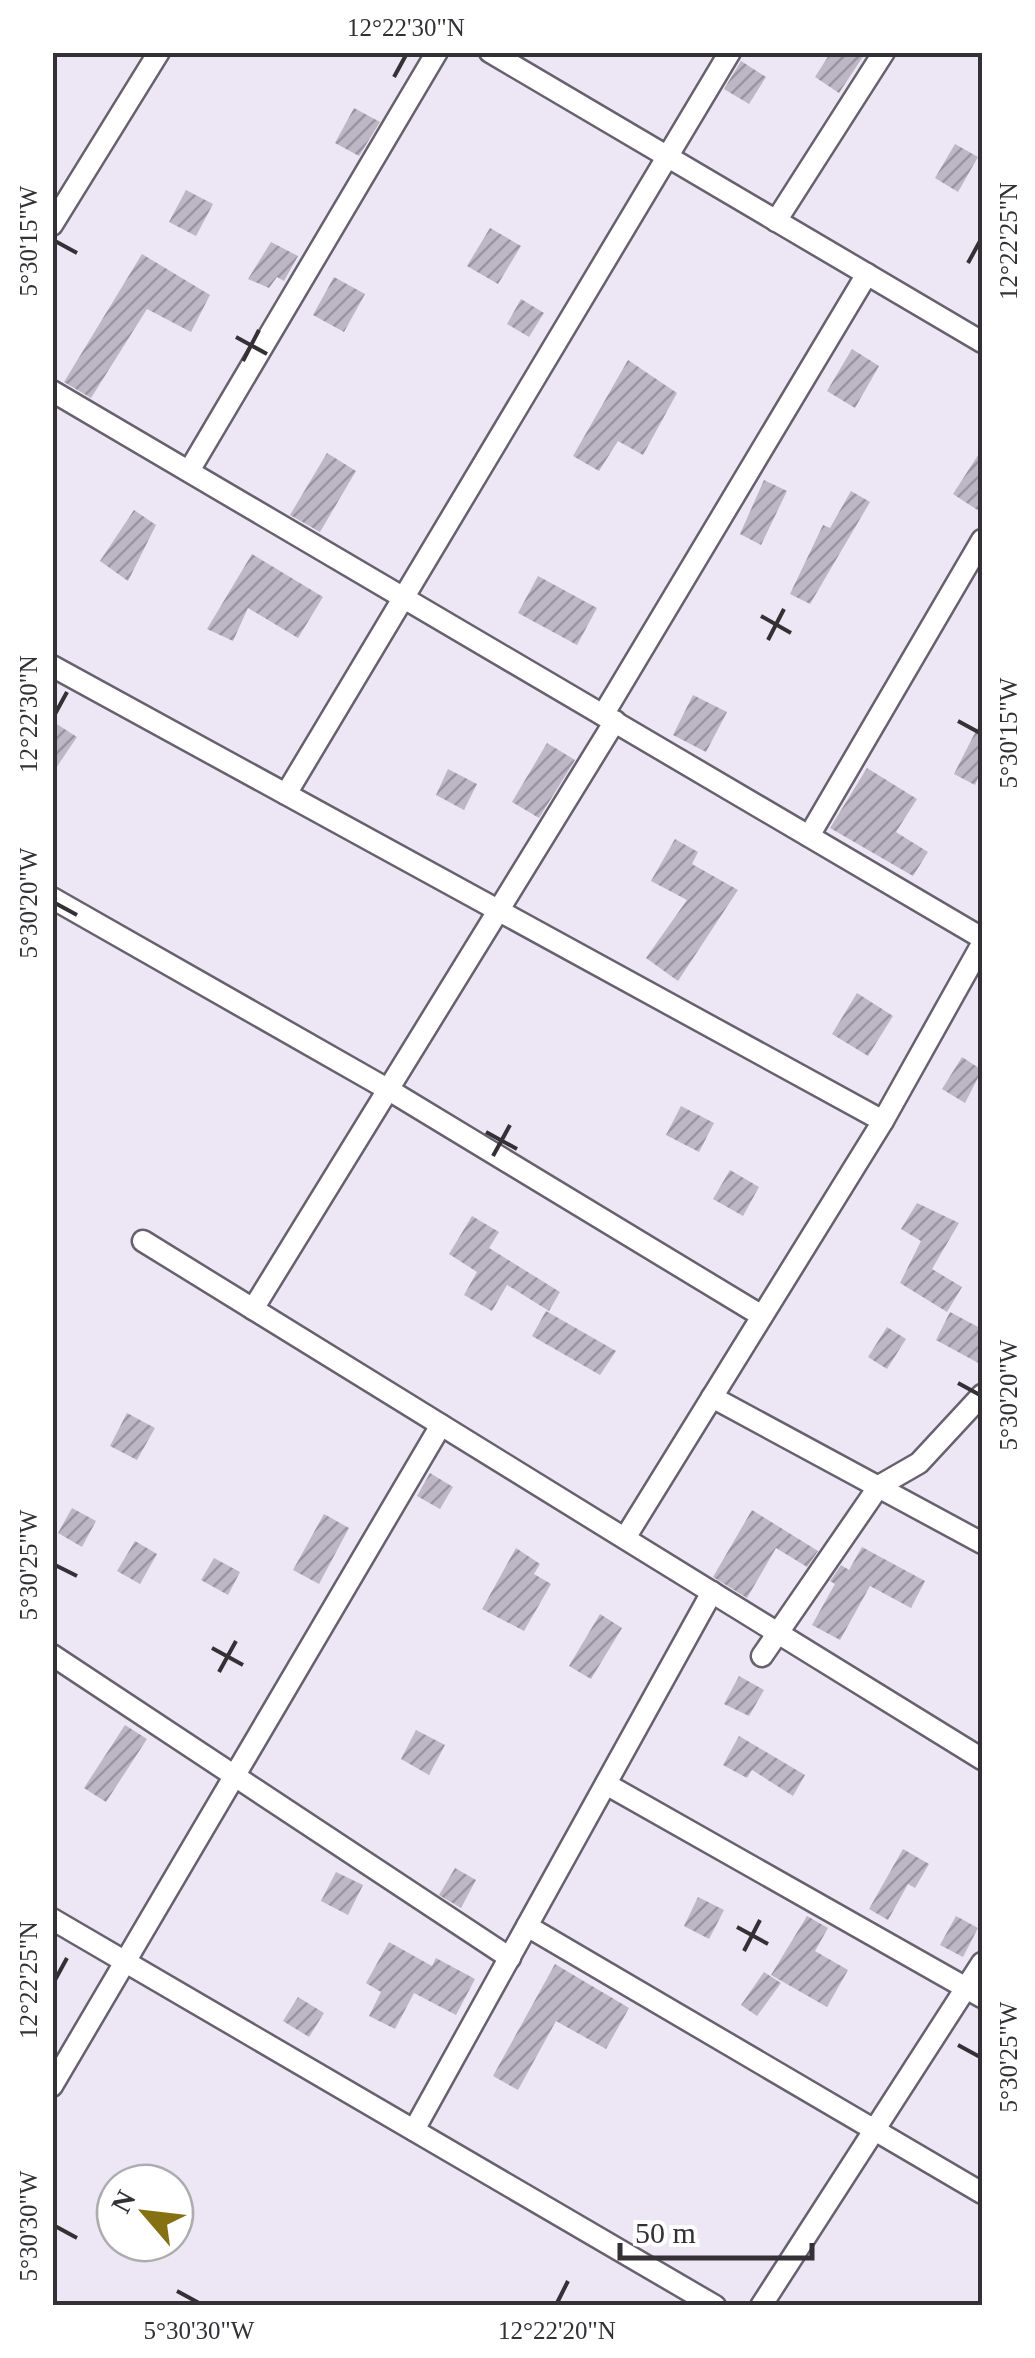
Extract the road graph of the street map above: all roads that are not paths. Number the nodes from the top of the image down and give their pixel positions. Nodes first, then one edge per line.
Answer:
1 (159, 52) edge
2 (437, 52) edge
3 (490, 52) edge
4 (730, 52) edge
5 (884, 52) edge
6 (668, 157) junction
7 (776, 221) junction
8 (52, 225) edge
9 (867, 274) junction
10 (982, 342) edge
11 (52, 391) edge
12 (189, 471) junction
13 (982, 540) edge
14 (404, 598) junction
15 (52, 666) edge
16 (609, 718) junction
17 (286, 794) junction
18 (809, 836) junction
19 (52, 898) edge
20 (501, 912) junction
21 (982, 941) edge
22 (390, 1090) junction
23 (882, 1120) junction
24 (143, 1241) dead end
25 (253, 1309) junction
26 (762, 1316) junction
27 (982, 1395) edge
28 (712, 1397) junction
29 (441, 1425) junction
30 (879, 1486) junction
31 (625, 1538) junction
32 (982, 1543) edge
33 (712, 1592) junction
34 (777, 1632) junction
35 (52, 1655) edge
36 (762, 1656) dead end
37 (982, 1758) edge
38 (235, 1776) junction
39 (606, 1784) junction
40 (52, 1918) edge
41 (528, 1926) junction
42 (510, 1958) junction
43 (126, 1962) junction
44 (982, 1962) edge
45 (974, 1993) edge
46 (52, 2086) edge
47 (414, 2130) junction
48 (875, 2130) junction
49 (982, 2194) edge
50 (714, 2306) edge
51 (761, 2306) edge

1 - 8 street
2 - 12 street
3 - 6 street
4 - 6 street
5 - 7 street
6 - 7 street
6 - 14 street
7 - 9 street
9 - 10 street
9 - 16 street
11 - 12 street
12 - 14 street
13 - 18 street
14 - 16 street
14 - 17 street
15 - 17 street
16 - 18 street
16 - 20 street
17 - 20 street
18 - 21 street
19 - 22 street
20 - 22 street
20 - 23 street
21 - 23 street
22 - 25 street
22 - 26 street
23 - 26 street
24 - 25 street
25 - 29 street
26 - 28 street
27 - 30 street
28 - 30 street
28 - 31 street
29 - 31 street
29 - 38 street
30 - 32 street
30 - 34 street
31 - 33 street
33 - 34 street
33 - 39 street
34 - 36 street
34 - 37 street
35 - 38 street
38 - 42 street
38 - 43 street
39 - 41 street
39 - 45 street
40 - 43 street
41 - 42 street
41 - 48 street
42 - 47 street
43 - 46 street
43 - 47 street
44 - 45 street
45 - 48 street
47 - 50 street
48 - 49 street
48 - 51 street

